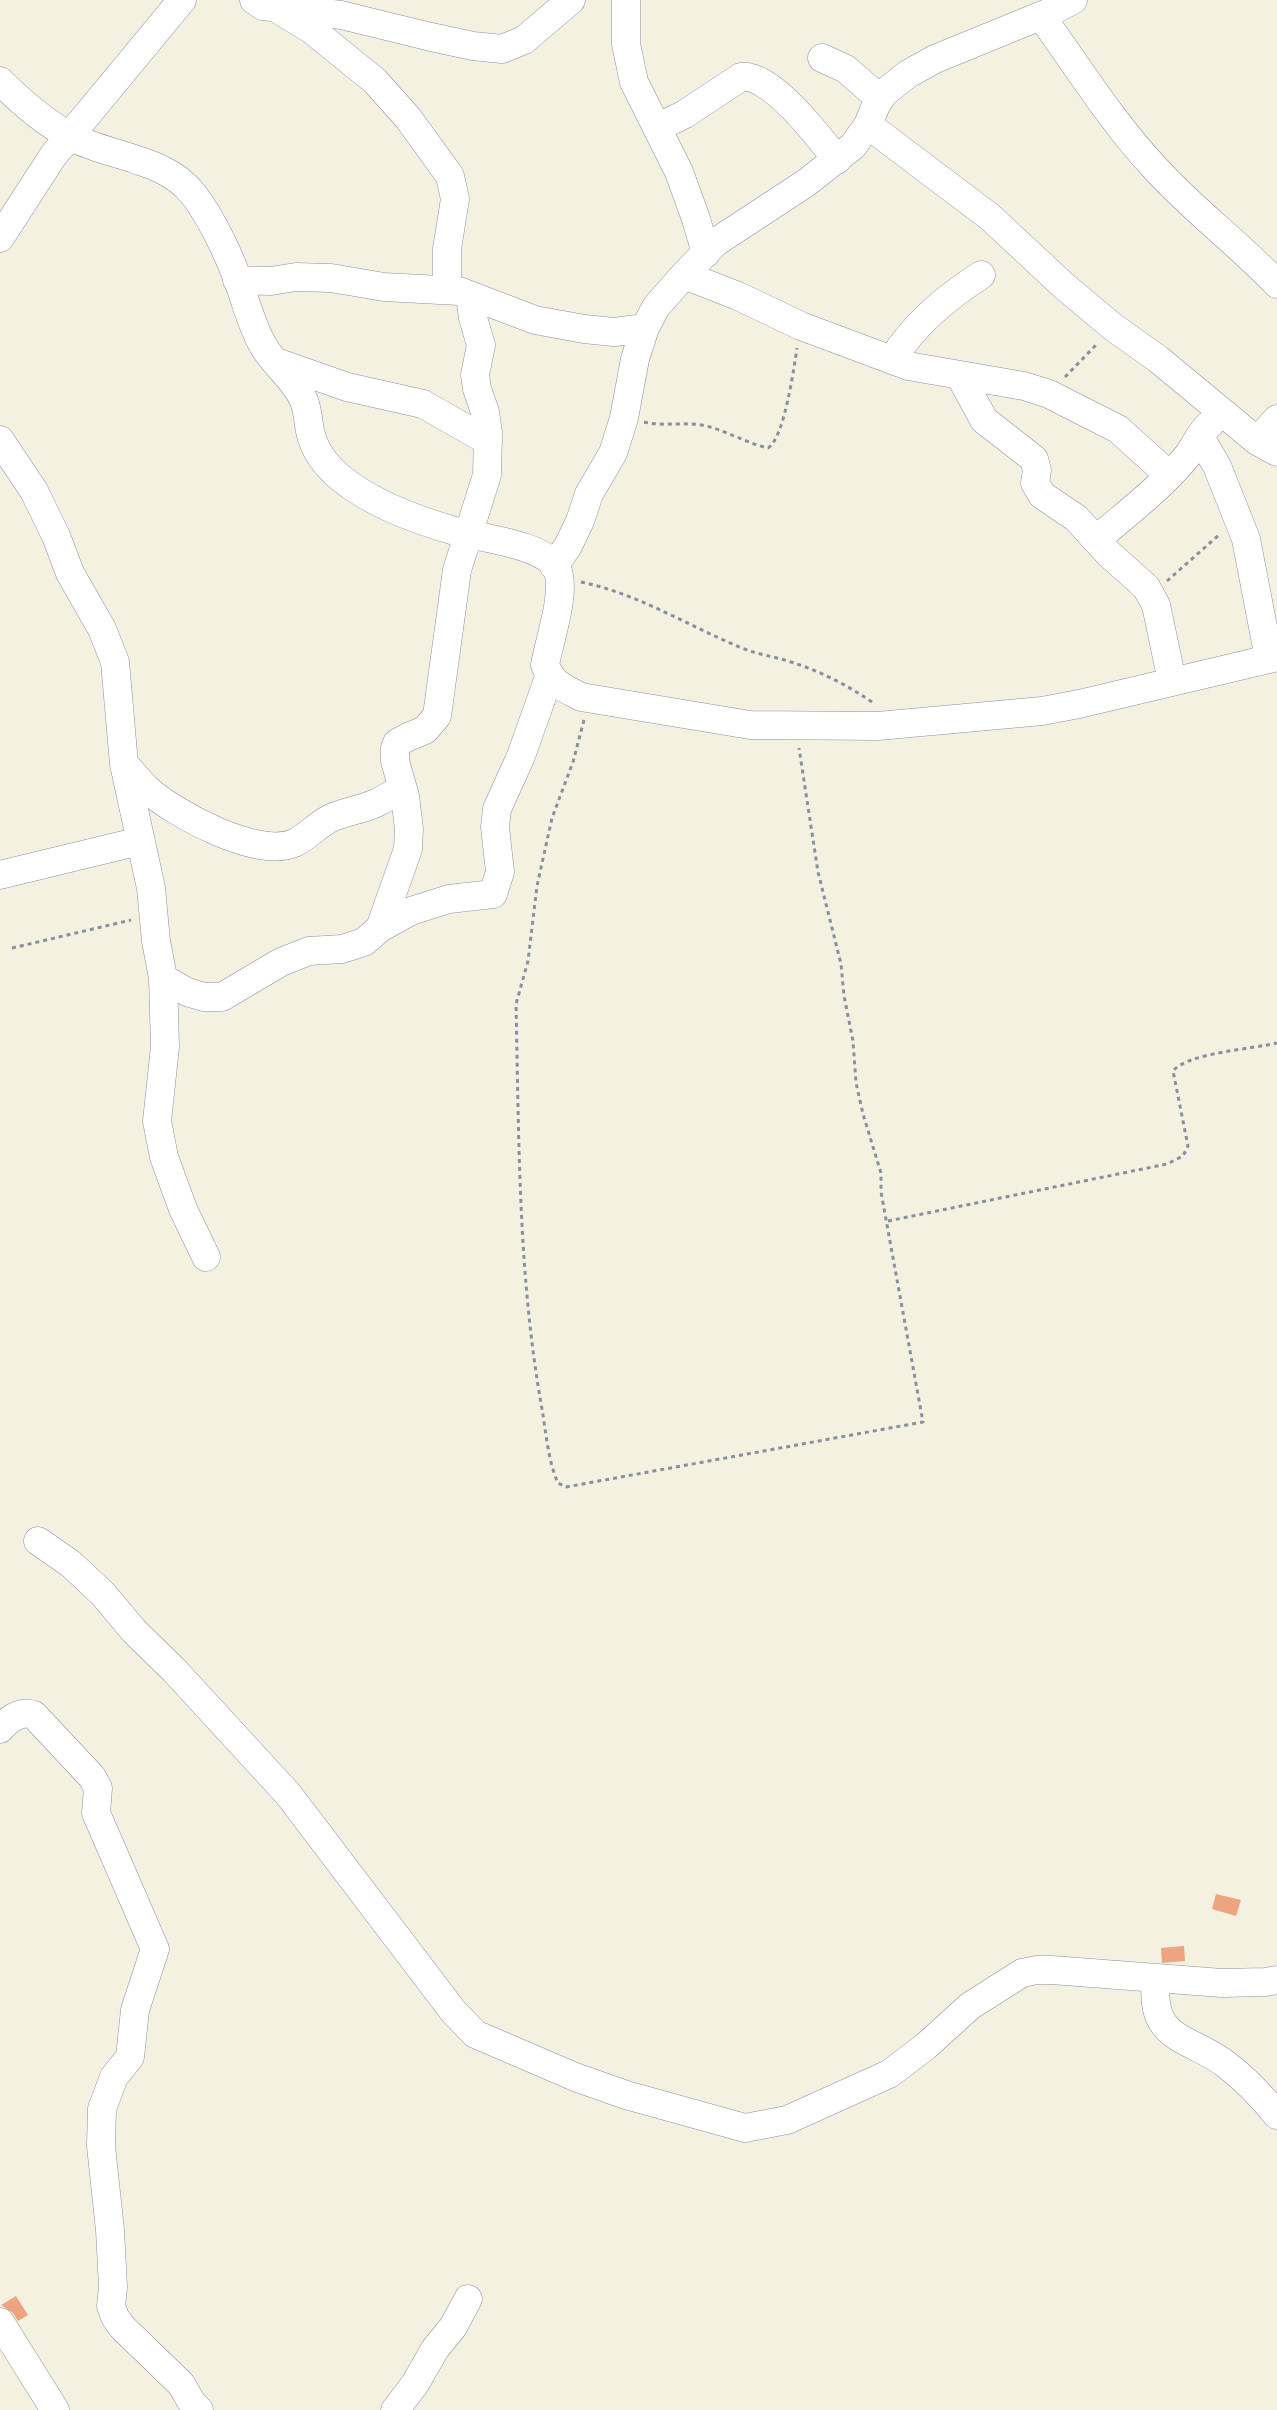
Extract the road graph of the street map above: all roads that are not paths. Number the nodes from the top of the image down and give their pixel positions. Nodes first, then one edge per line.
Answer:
1 (182, 0) edge
2 (571, 0) edge
3 (626, 0) edge
4 (1073, 0) edge
5 (265, 4) edge
6 (369, 11) edge
7 (1041, 16) junction
8 (822, 58) dead end
9 (0, 81) edge
10 (880, 99) junction
11 (868, 125) junction
12 (657, 128) junction
13 (69, 136) junction
14 (837, 160) junction
15 (0, 238) edge
16 (706, 253) junction
17 (684, 275) junction
18 (981, 275) dead end
19 (237, 280) junction
20 (1277, 284) edge
21 (459, 293) junction
22 (646, 328) junction
23 (892, 360) junction
24 (275, 362) junction
25 (960, 376) junction
26 (1223, 413) junction
27 (1277, 419) edge
28 (1200, 437) junction
29 (0, 440) edge
30 (488, 441) junction
31 (1267, 447) edge
32 (1167, 476) junction
33 (468, 534) junction
34 (1096, 540) junction
35 (556, 572) junction
36 (1273, 658) edge
37 (549, 677) junction
38 (1172, 681) junction
39 (124, 764) junction
40 (403, 789) junction
41 (140, 840) junction
42 (0, 875) edge
43 (380, 928) junction
44 (163, 978) junction
45 (206, 1257) dead end
46 (38, 1541) dead end
47 (0, 1729) edge
48 (1156, 1980) junction
49 (1277, 1980) edge
50 (1277, 2115) edge
51 (468, 2298) dead end
52 (0, 2322) edge
53 (56, 2410) edge
54 (199, 2410) edge
55 (395, 2410) edge

1 - 13 street
2 - 6 street
3 - 12 street
4 - 7 street
5 - 6 street
5 - 21 street
7 - 10 street
7 - 20 street
8 - 10 street
9 - 13 street
10 - 11 street
11 - 14 street
11 - 26 street
12 - 14 street
12 - 16 street
13 - 15 street
13 - 19 street
14 - 16 street
16 - 17 street
17 - 22 street
17 - 23 street
18 - 23 street
19 - 21 street
19 - 24 street
21 - 22 street
21 - 30 street
22 - 35 street
23 - 25 street
24 - 30 street
24 - 33 street
25 - 32 street
25 - 34 street
26 - 28 street
26 - 31 street
27 - 31 street
28 - 32 street
28 - 36 street
29 - 39 street
30 - 33 street
32 - 34 street
33 - 35 street
33 - 40 street
34 - 38 street
35 - 37 street
36 - 38 street
37 - 38 street
37 - 43 street
39 - 40 street
39 - 41 street
40 - 43 street
41 - 42 street
41 - 44 street
43 - 44 street
44 - 45 street
46 - 48 street
47 - 54 street
48 - 49 street
48 - 50 street
51 - 55 street
52 - 53 street

